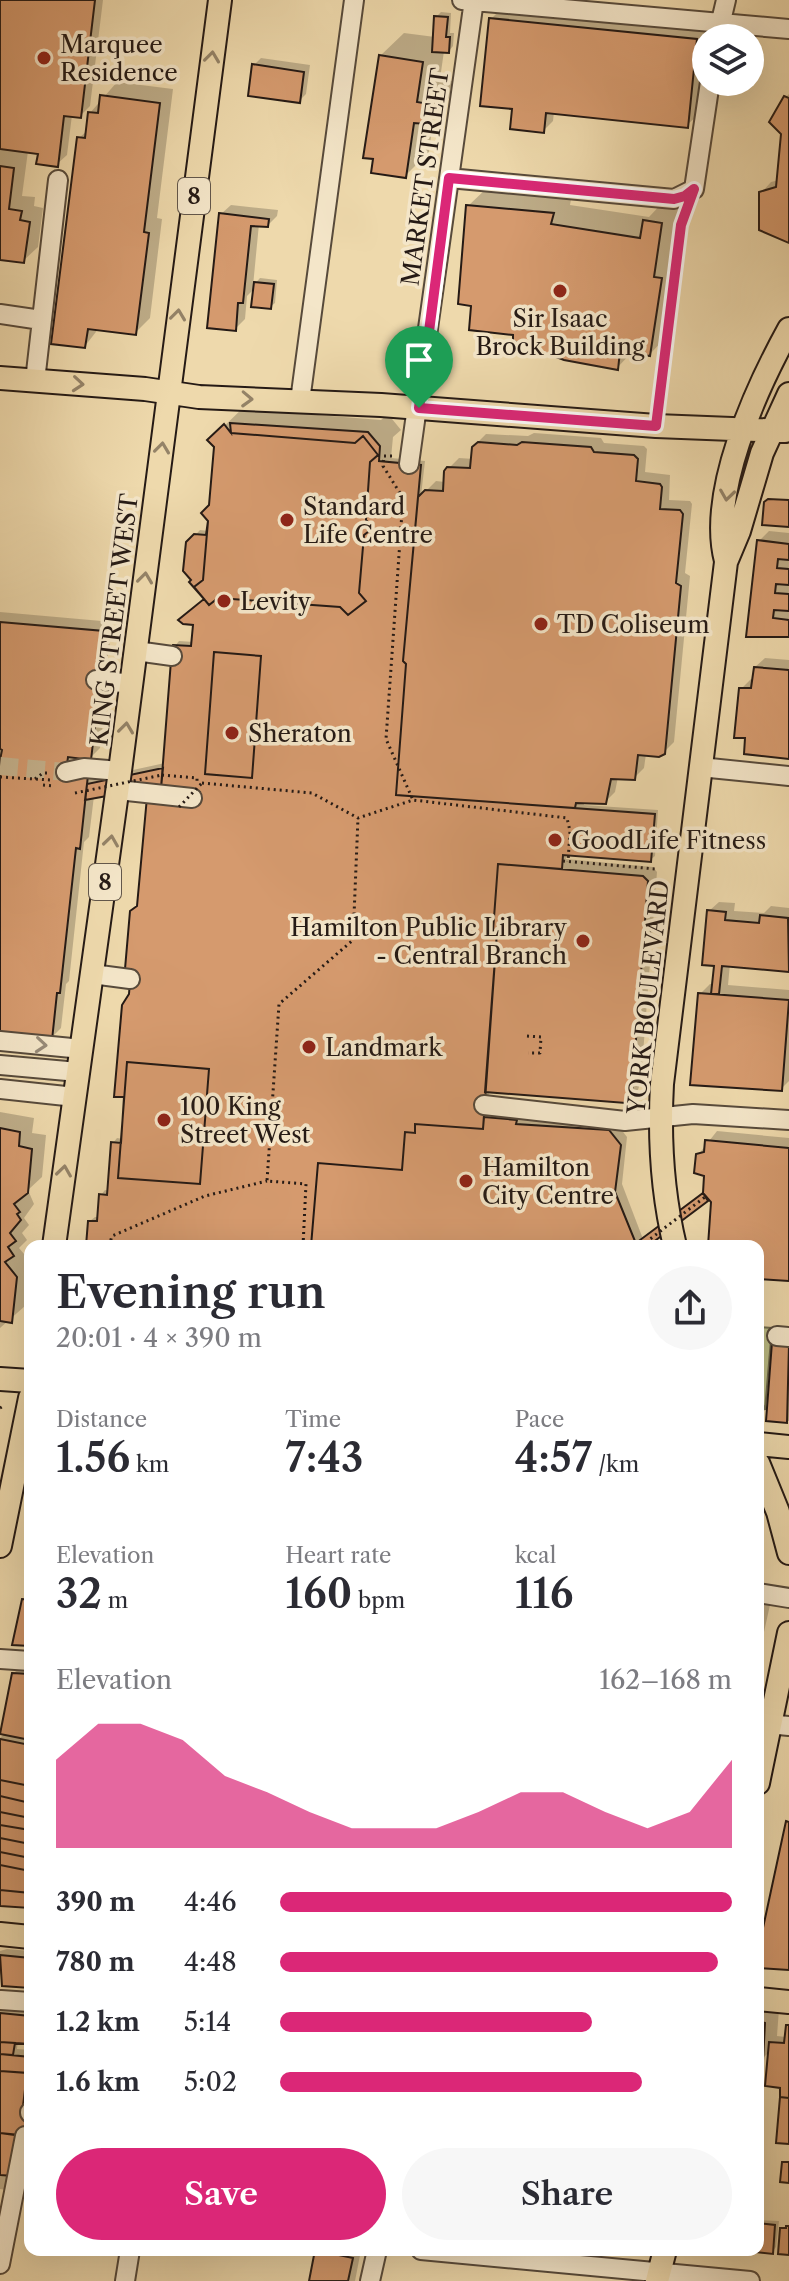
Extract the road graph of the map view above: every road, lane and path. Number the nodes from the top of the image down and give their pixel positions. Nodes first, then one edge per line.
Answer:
1 (220, 0) edge
2 (354, 0) edge
3 (462, 0) edge
4 (474, 0) edge
5 (726, 0) edge
6 (720, 24) edge
7 (692, 27) edge
8 (764, 29) edge
9 (789, 29) edge
10 (708, 96) edge
11 (449, 178) junction
12 (58, 180) dead end
13 (694, 189) junction
14 (0, 314) edge
15 (41, 320) junction
16 (789, 329) edge
17 (0, 378) edge
18 (35, 381) junction
19 (169, 392) junction
20 (789, 394) edge
21 (300, 401) junction
22 (419, 408) junction
23 (656, 426) junction
24 (744, 429) junction
25 (780, 431) edge
26 (402, 458) joint
27 (726, 562) junction
28 (136, 651) junction
29 (172, 656) dead end
30 (96, 680) dead end
31 (132, 684) junction
32 (700, 767) junction
33 (60, 773) joint
34 (789, 776) edge
35 (0, 777) edge
36 (194, 777) dead end
37 (35, 779) junction
38 (43, 780) dead end
39 (119, 781) junction
40 (75, 793) dead end
41 (413, 800) junction
42 (186, 803) joint
43 (358, 818) junction
44 (656, 869) dead end
45 (644, 933) dead end
46 (651, 933) dead end
47 (92, 974) junction
48 (130, 979) dead end
49 (527, 1036) dead end
50 (0, 1041) edge
51 (82, 1049) junction
52 (528, 1053) dead end
53 (0, 1065) edge
54 (78, 1072) junction
55 (0, 1089) edge
56 (75, 1097) junction
57 (484, 1105) dead end
58 (660, 1118) junction
59 (789, 1120) edge
60 (267, 1181) junction
61 (705, 1197) dead end
62 (55, 1240) edge
63 (111, 1240) edge
64 (303, 1240) edge
65 (649, 1240) edge
66 (674, 1240) edge
67 (0, 1379) edge
68 (24, 1381) edge
69 (24, 1428) edge
70 (764, 1445) edge
71 (789, 1447) edge
72 (764, 1478) edge
73 (0, 1546) edge
74 (789, 1553) edge
75 (764, 1594) edge
76 (789, 1598) edge
77 (789, 1633) edge
78 (0, 1659) edge
79 (24, 1661) edge
80 (772, 1724) edge
81 (764, 1758) edge
82 (0, 1934) edge
83 (24, 1936) edge
84 (1, 2000) edge
85 (764, 2000) edge
86 (24, 2002) edge
87 (789, 2002) edge
88 (24, 2140) edge
89 (5, 2208) edge
90 (129, 2256) edge
91 (376, 2256) edge
92 (501, 2256) edge
93 (0, 2264) edge
94 (660, 2268) edge
95 (125, 2281) edge
96 (370, 2281) edge
97 (750, 2281) edge

19 -> 1 main road, KING STREET WEST / 8
2 - 21 street
3 - 4 street
4 - 7 street
4 - 11 street, MARKET STREET
5 - 6 street
8 - 9 street
10 - 13 street
11 - 13 street
11 - 22 street, MARKET STREET
12 - 15 street
13 - 23 path
14 - 15 street
15 - 18 street
16 - 24 main road, YORK BOULEVARD
17 - 18 main road
18 -> 19 main road
19 -> 21 main road
28 -> 19 main road, KING STREET WEST / 8
20 - 25 main road, YORK BOULEVARD
21 - 22 main road
22 - 23 main road
22 - 26 street, MARKET STREET
23 - 24 main road
24 - 25 main road
24 -> 27 main road, YORK BOULEVARD
25 - 27 main road, YORK BOULEVARD
26 - 41 path
27 - 32 main road, YORK BOULEVARD
28 - 29 street
28 - 31 main road, KING STREET WEST / 8
30 - 31 street
39 -> 31 main road, KING STREET WEST / 8
32 - 34 street
32 - 58 main road, YORK BOULEVARD
33 - 37 path
33 - 39 street
35 - 37 path
36 - 40 path, bridge
37 - 38 path
39 - 42 street
47 -> 39 main road, KING STREET WEST / 8
41 - 43 path
41 - 44 path
42 - 43 path, bridge
43 - 60 path
45 - 46 path
47 - 48 street
47 - 51 main road, KING STREET WEST / 8
49 - 52 path
50 -> 51 street
51 - 54 main road, KING STREET WEST / 8
53 - 54 street
54 - 56 main road, KING STREET WEST / 8
55 - 56 street
62 -> 56 main road, KING STREET WEST / 8
57 - 58 street
58 - 59 street
58 - 66 main road, YORK BOULEVARD
60 - 63 path
60 - 64 path
61 - 65 path, bridge
67 - 68 main road
69 - 73 main road
70 - 71 main road
72 - 74 main road
75 - 76 street
77 - 80 main road
78 - 79 street
80 - 81 main road
82 - 83 main road
84 - 86 street
85 - 87 main road
88 - 89 street
89 - 93 street
90 - 95 street
91 - 96 street
92 - 94 street
94 - 97 street

